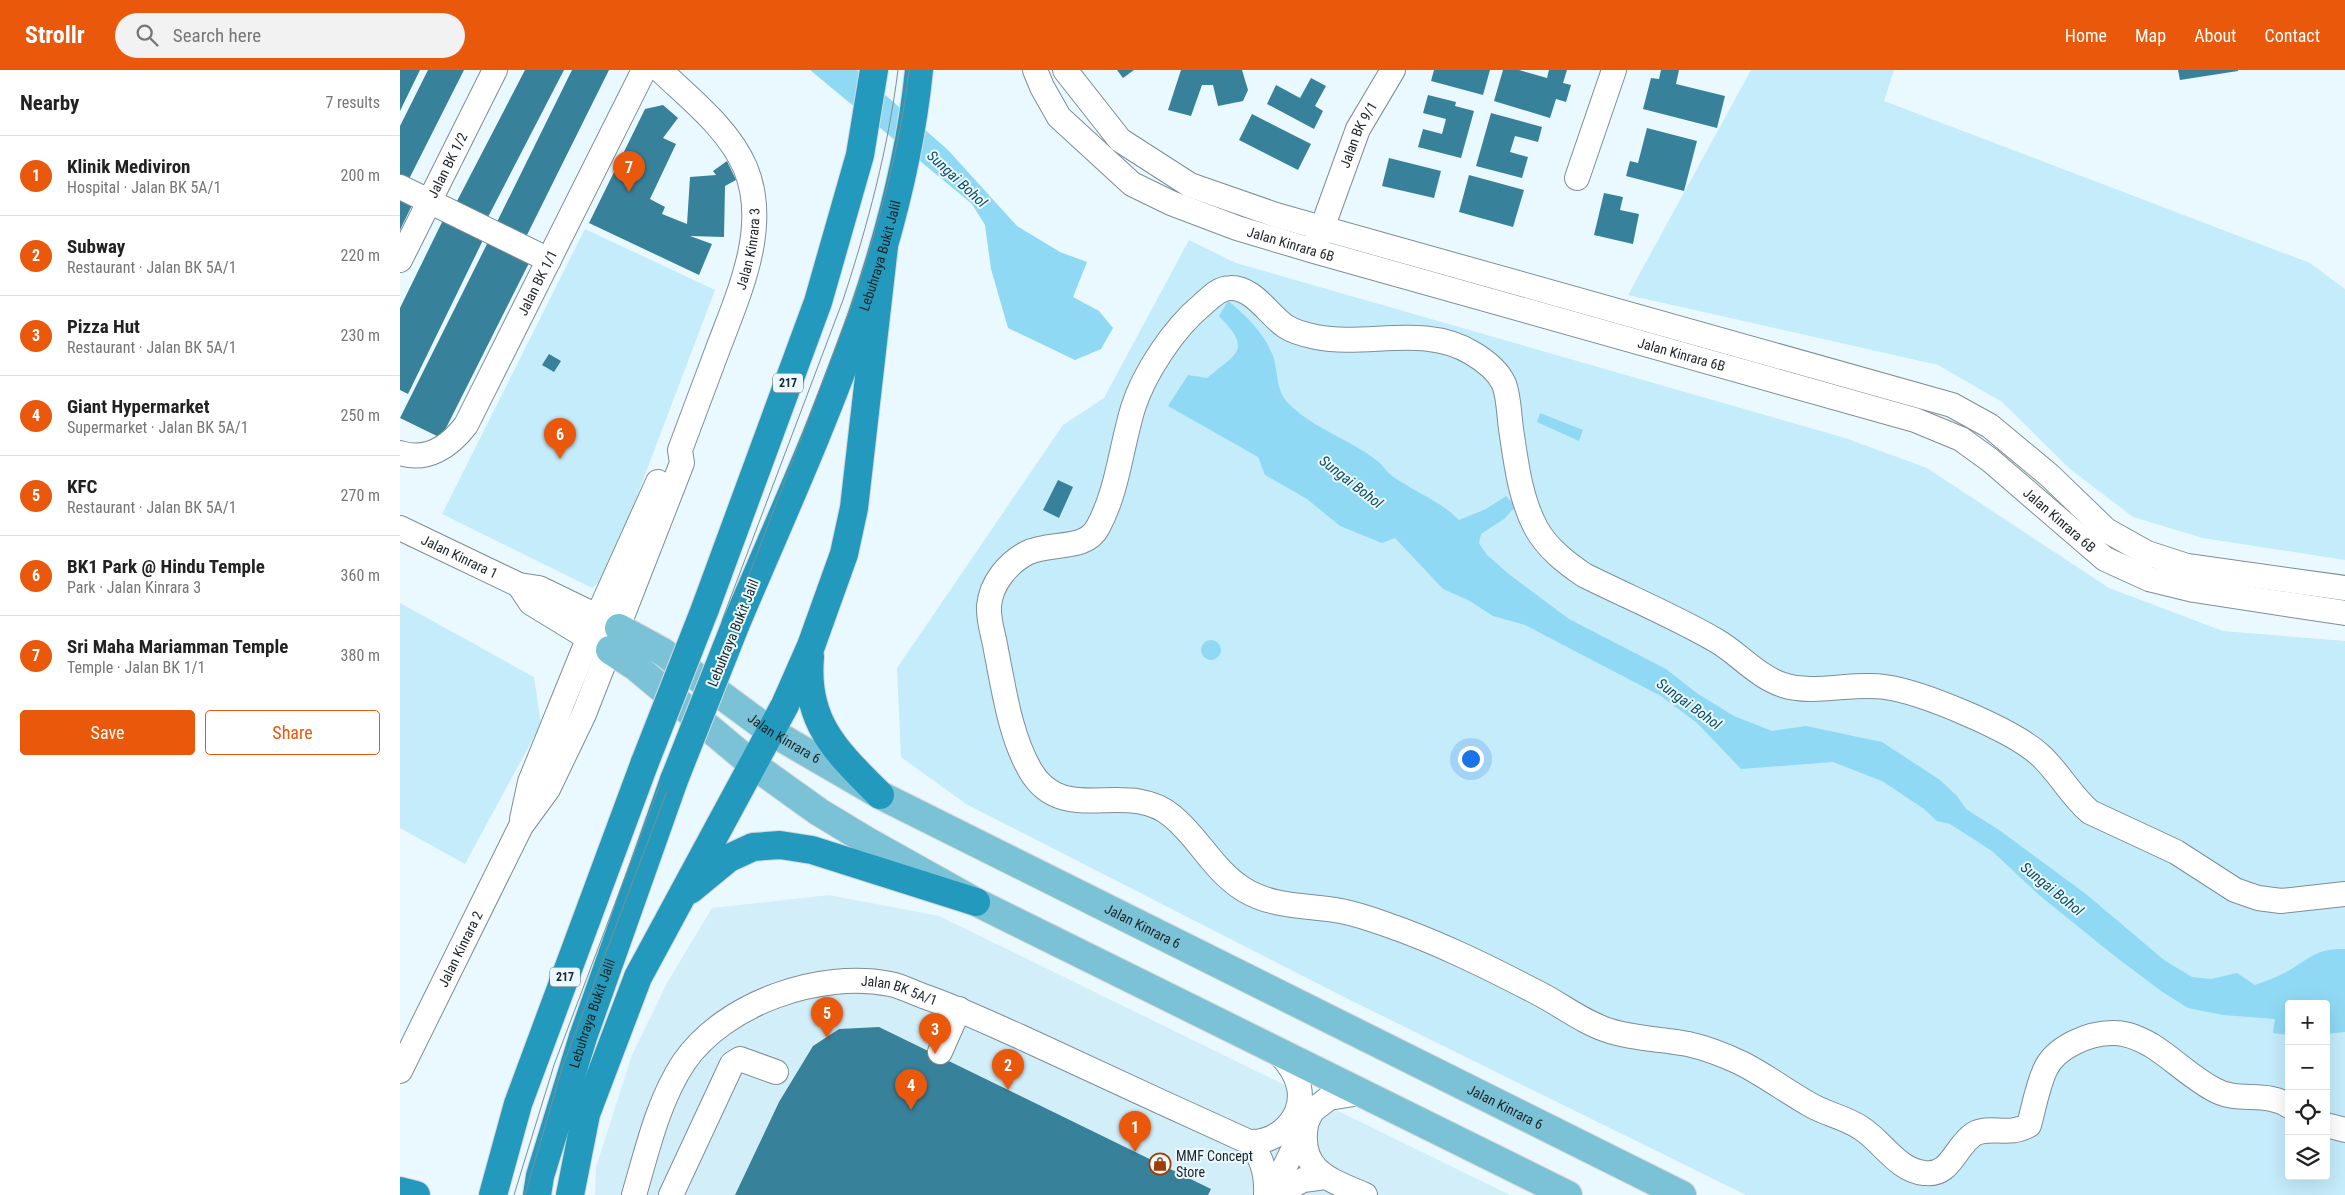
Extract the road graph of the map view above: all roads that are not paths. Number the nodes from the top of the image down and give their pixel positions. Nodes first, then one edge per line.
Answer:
1 (495, 70) edge
2 (644, 70) edge
3 (660, 70) edge
4 (874, 70) edge
5 (1035, 70) edge
6 (1065, 70) edge
7 (1393, 70) edge
8 (1614, 70) edge
9 (918, 72) edge
10 (1577, 178) dead end
11 (400, 187) edge
12 (429, 202) junction
13 (1322, 228) junction
14 (884, 246) junction
15 (1314, 251) junction
16 (400, 260) edge
17 (549, 260) junction
18 (400, 453) edge
19 (400, 528) edge
20 (2345, 588) edge
21 (2345, 613) edge
22 (604, 633) junction
23 (811, 646) junction
24 (770, 731) junction
25 (752, 764) junction
26 (880, 795) junction
27 (2345, 894) edge
28 (678, 900) junction
29 (976, 902) junction
30 (959, 1009) junction
31 (1278, 1051) junction
32 (940, 1052) dead end
33 (400, 1071) edge
34 (776, 1072) dead end
35 (1360, 1093) junction
36 (2285, 1104) edge
37 (1306, 1123) junction
38 (2330, 1126) edge
39 (2345, 1130) edge
40 (1249, 1142) junction
41 (1325, 1178) junction
42 (400, 1191) edge
43 (416, 1195) edge
44 (493, 1195) edge
45 (537, 1195) edge
46 (570, 1195) edge
47 (634, 1195) edge
48 (671, 1195) edge
49 (1266, 1195) edge
50 (1273, 1195) edge
51 (1365, 1195) edge
52 (1568, 1195) edge
53 (1682, 1195) edge

1 - 12 street, Jalan BK 1/2
2 - 17 street, Jalan BK 1/1
3 - 22 street, Jalan Kinrara 3
4 - 44 highway, 217, bridge
5 - 15 street, Jalan Kinrara 6B
6 - 13 street, Jalan Kinrara 6B
7 - 13 street, Jalan BK 9/1
8 - 10 street
9 - 14 highway, Lebuhraya Bukit Jalil / 217
11 - 12 street
12 - 16 street, Jalan BK 1/2
12 - 17 street
13 - 15 street, Jalan BK 9/1
13 - 20 street, Jalan Kinrara 6B
14 - 23 highway
14 - 45 highway, Lebuhraya Bukit Jalil / 217, bridge
15 - 21 street, Jalan Kinrara 6B
17 - 18 street, Jalan BK 1/1
19 - 22 street, Jalan Kinrara 1
22 - 24 main road, Jalan Kinrara 6
22 - 25 main road
22 - 33 street, Jalan Kinrara 2
23 - 24 highway
23 - 26 highway
24 - 25 highway
24 - 26 main road, Jalan Kinrara 6
25 - 28 highway
25 - 29 main road
26 - 53 main road, Jalan Kinrara 6
27 - 36 street
28 - 29 highway
28 - 46 highway
29 - 31 main road
30 - 32 street
30 - 40 street, Jalan BK 5A/1
30 - 47 street, Jalan BK 5A/1
31 - 35 main road
31 - 40 street
34 - 48 street
35 - 37 street
35 - 52 main road
37 - 41 street
37 - 50 street
38 - 39 street
40 - 49 street
41 - 50 street
41 - 51 street
42 - 43 highway

